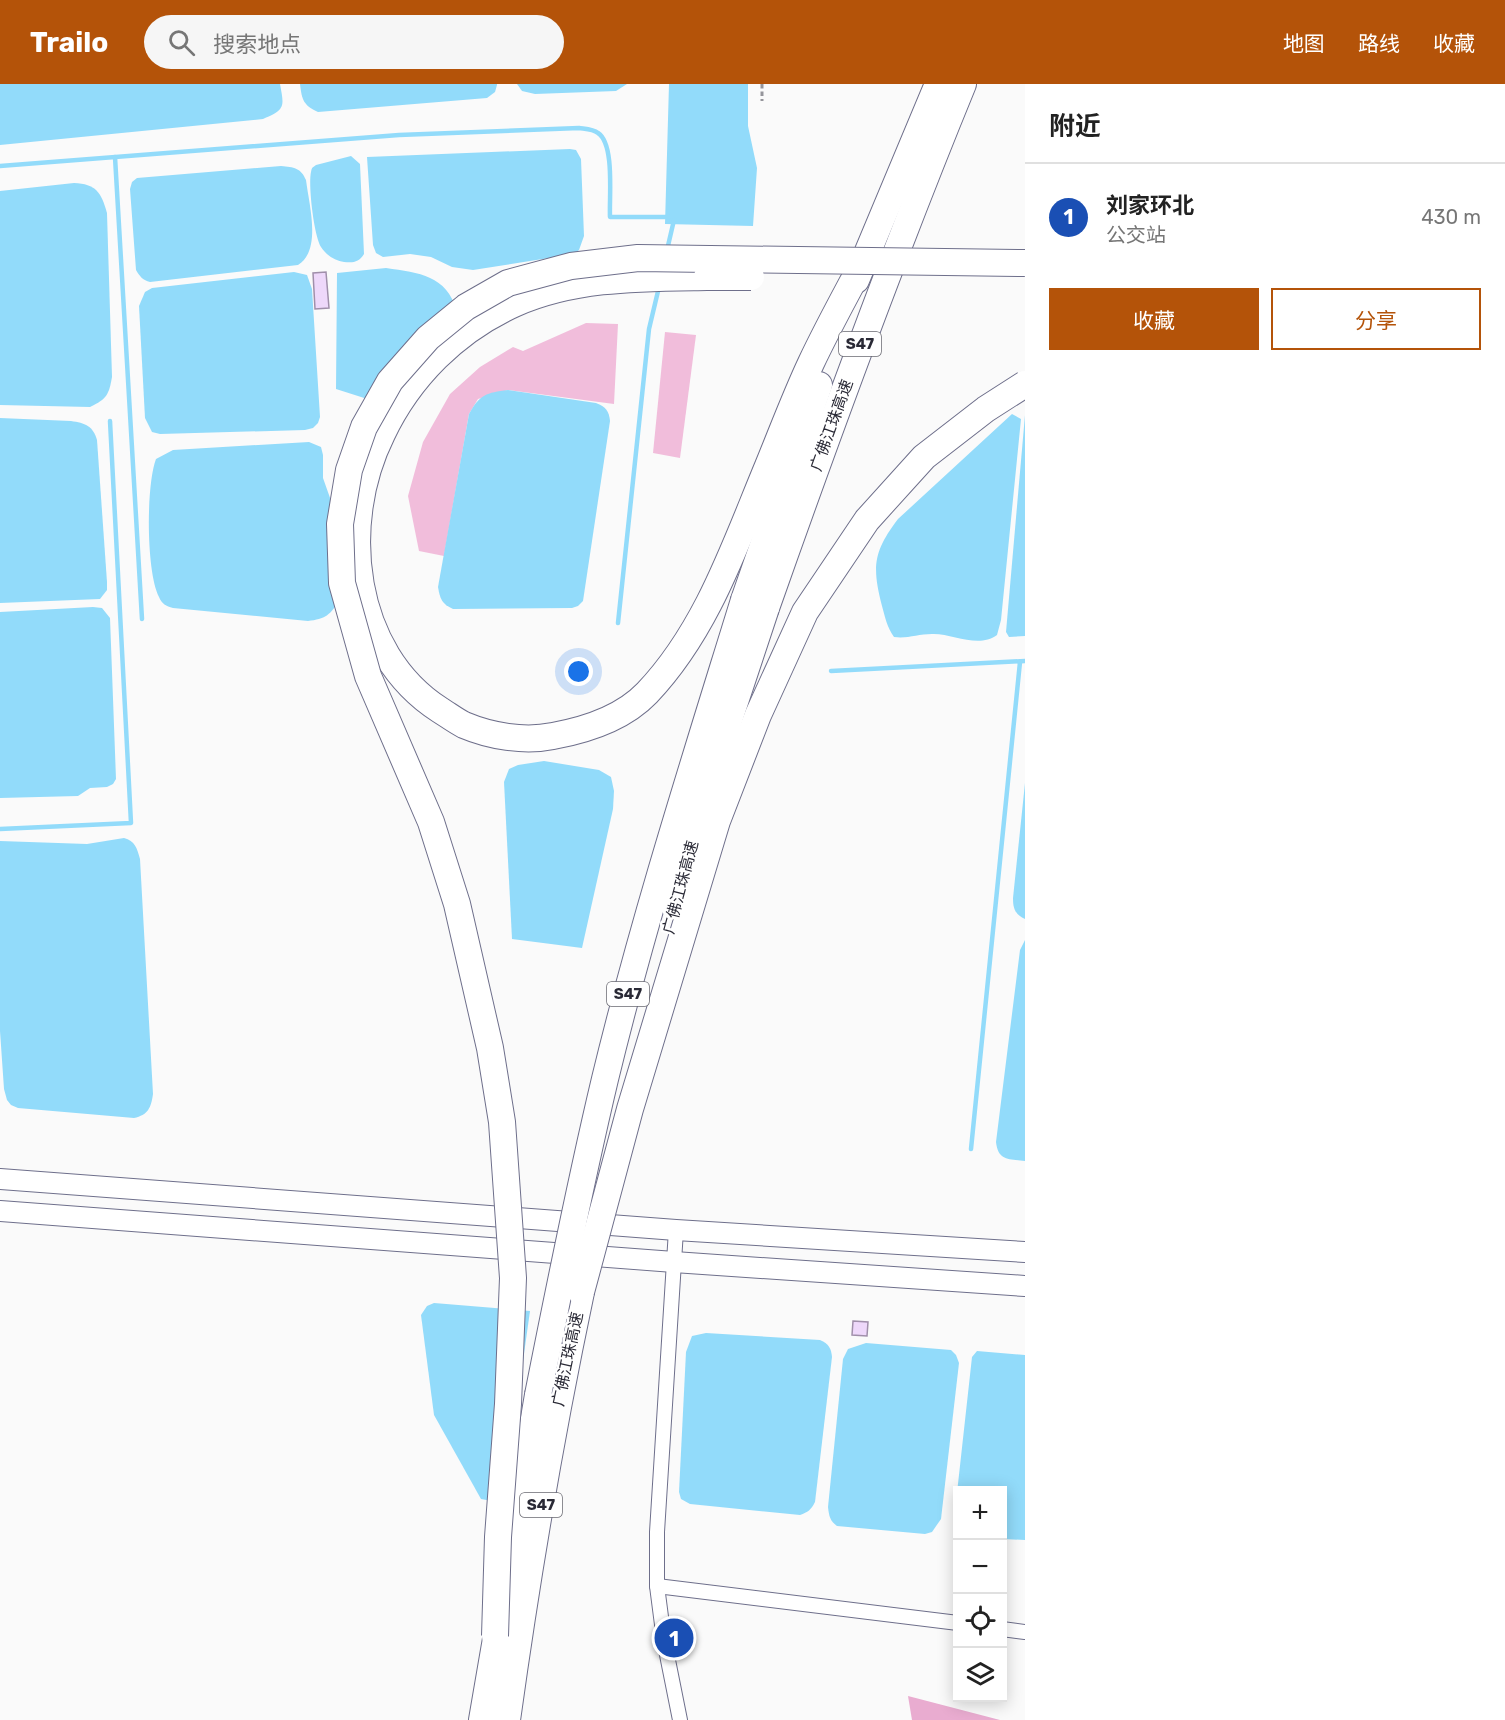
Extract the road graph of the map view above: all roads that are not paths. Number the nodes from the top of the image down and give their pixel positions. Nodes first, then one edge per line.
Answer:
1 (938, 84) edge
2 (963, 84) edge
3 (1025, 263) edge
4 (859, 270) junction
5 (1025, 279) edge
6 (1025, 384) edge
7 (755, 604) junction
8 (0, 1179) edge
9 (0, 1211) edge
10 (676, 1230) junction
11 (1025, 1252) edge
12 (674, 1262) junction
13 (1025, 1286) edge
14 (581, 1292) junction
15 (657, 1586) junction
16 (953, 1623) edge
17 (1007, 1630) edge
18 (1025, 1632) edge
19 (495, 1636) junction
20 (482, 1720) edge
21 (507, 1720) edge
22 (680, 1720) edge

1 - 4 highway, 广佛江珠高速 / S47
2 - 7 highway, 广佛江珠高速 / S47
3 - 19 highway, bridge
4 - 5 highway, bridge
4 - 7 highway, 广佛江珠高速 / S47
6 - 14 highway, bridge
7 - 14 highway, 广佛江珠高速 / S47, bridge
7 - 19 highway, 广佛江珠高速 / S47, bridge
8 - 10 main road
9 - 12 main road
10 - 11 main road
10 - 12 street
12 - 13 main road
12 - 15 street
14 - 21 highway, 广佛江珠高速 / S47
15 - 16 street
15 - 22 street
17 - 18 street
19 - 20 highway, 广佛江珠高速 / S47

